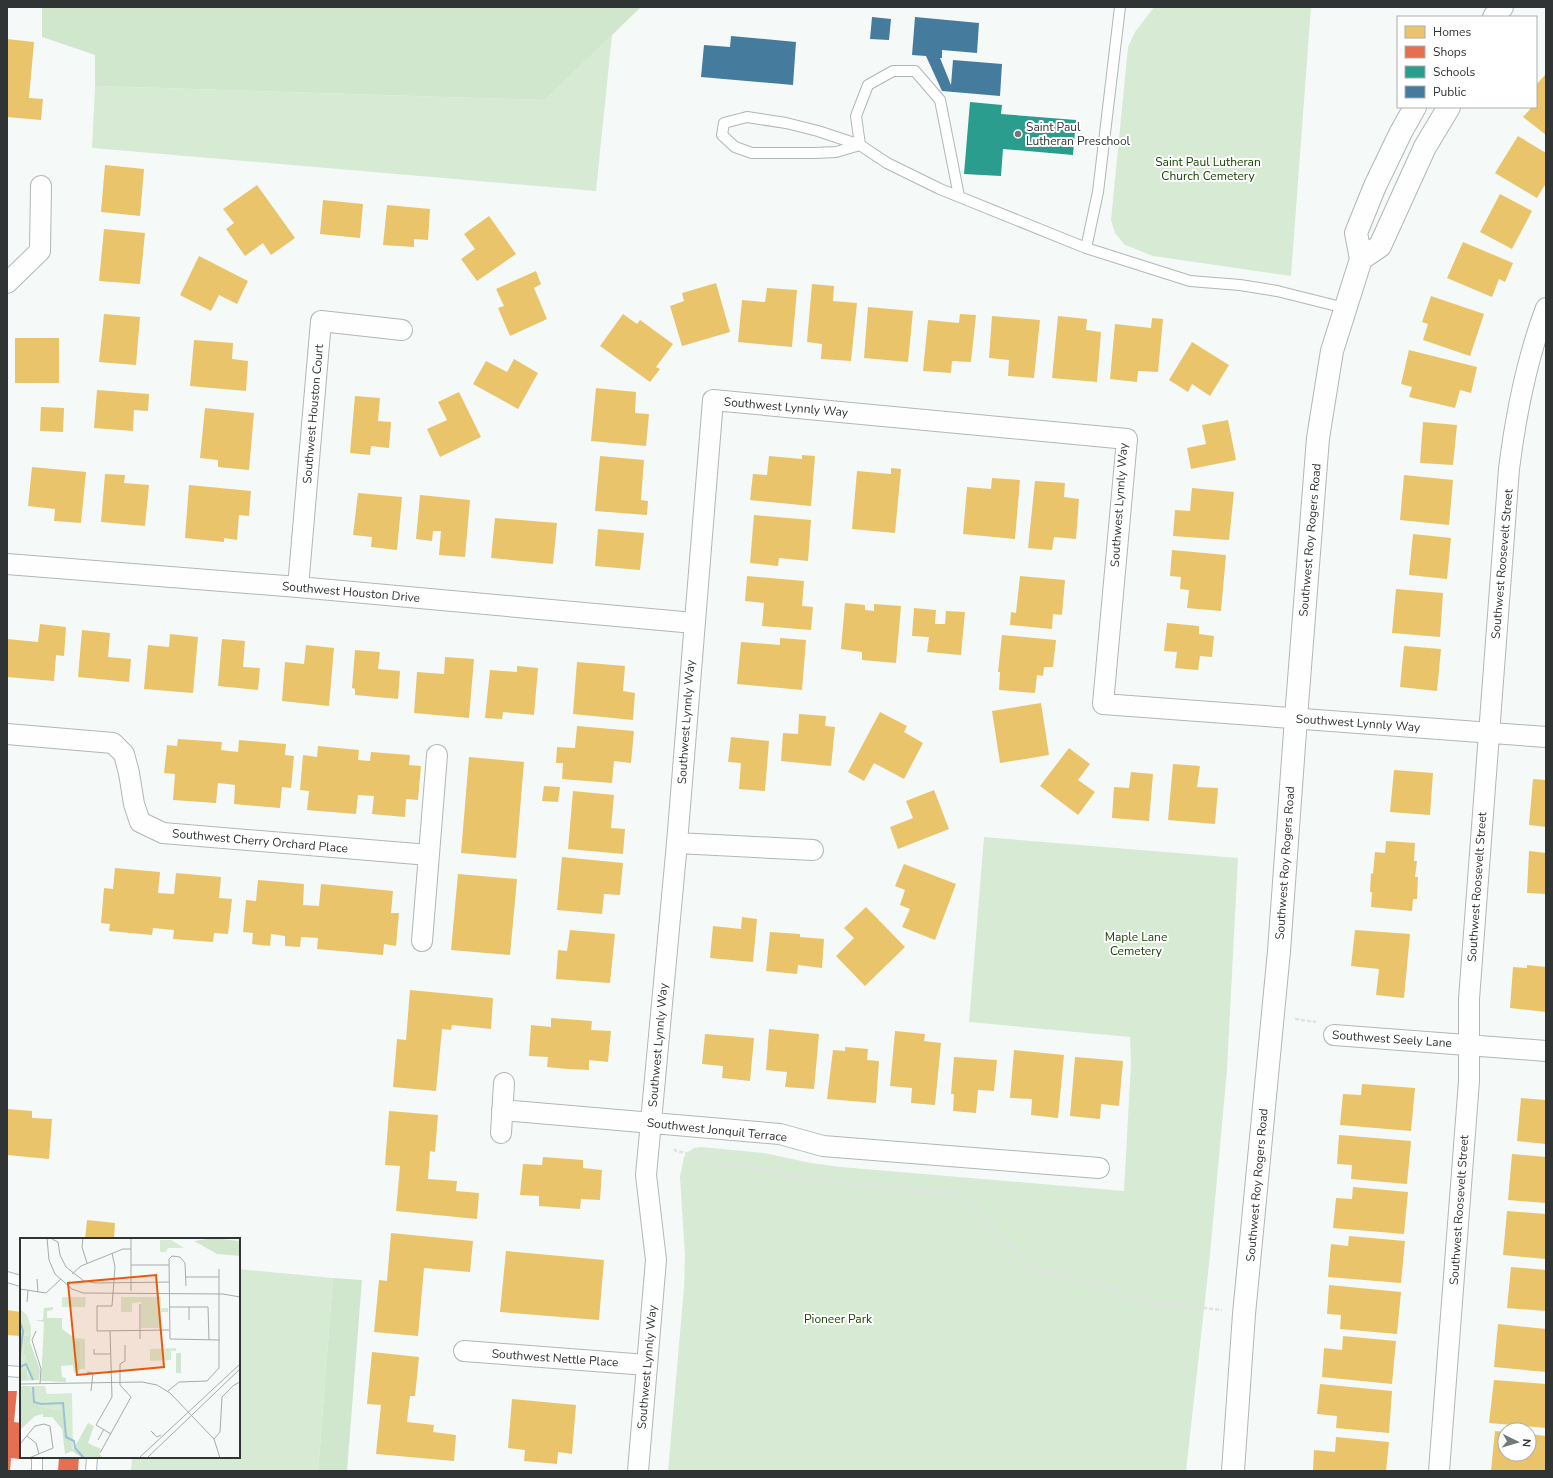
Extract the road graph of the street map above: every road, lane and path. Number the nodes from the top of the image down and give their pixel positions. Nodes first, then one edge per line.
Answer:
1 (1120, 7) edge
2 (1502, 7) edge
3 (1495, 16) edge
4 (1414, 108) edge
5 (1448, 108) edge
6 (860, 145) junction
7 (41, 186) dead end
8 (959, 196) junction
9 (1086, 248) junction
10 (1361, 259) junction
11 (7, 283) edge
12 (1345, 308) junction
13 (1546, 308) edge
14 (402, 330) dead end
15 (7, 564) edge
16 (298, 587) junction
17 (694, 623) junction
18 (1296, 718) junction
19 (1488, 732) junction
20 (7, 734) edge
21 (1546, 737) edge
22 (437, 755) dead end
23 (677, 842) junction
24 (813, 850) dead end
25 (429, 855) junction
26 (422, 941) dead end
27 (1273, 1016) junction
28 (1327, 1029) joint
29 (1469, 1045) junction
30 (1546, 1051) edge
31 (504, 1083) dead end
32 (502, 1110) junction
33 (651, 1123) junction
34 (501, 1133) dead end
35 (1099, 1168) dead end
36 (7, 1277) edge
37 (20, 1281) edge
38 (1244, 1314) junction
39 (464, 1351) dead end
40 (647, 1365) junction
41 (7, 1371) edge
42 (20, 1372) edge
43 (38, 1458) edge
44 (92, 1458) edge
45 (37, 1470) edge
46 (91, 1471) edge
47 (638, 1471) edge
48 (1232, 1471) edge
49 (1439, 1471) edge

1 - 9 lane
2 - 3 main road
4 - 10 main road, Southwest Roy Rogers Road
5 - 10 main road
6 - 6 lane
6 - 8 lane
6 - 8 lane
7 - 11 street
8 - 9 lane
9 - 12 lane
10 - 12 main road, Southwest Roy Rogers Road
12 - 18 main road, Southwest Roy Rogers Road
13 - 19 street, Southwest Roosevelt Street
14 - 16 street, Southwest Houston Court
15 - 16 street, Southwest Houston Drive
16 - 17 street, Southwest Houston Drive
17 - 18 street, Southwest Lynnly Way
17 - 23 street, Southwest Lynnly Way
18 - 19 street, Southwest Lynnly Way
18 - 27 main road, Southwest Roy Rogers Road
19 - 21 street, Southwest Lynnly Way
19 - 29 street, Southwest Roosevelt Street
20 - 25 street, Southwest Cherry Orchard Place
22 - 25 street
23 - 24 street
23 - 33 street, Southwest Lynnly Way
25 - 26 street
27 - 28 path, Southwest Seely Lane
27 - 38 main road, Southwest Roy Rogers Road
28 - 29 street, Southwest Seely Lane
29 - 30 street, Southwest Seely Lane
29 - 49 street, Southwest Roosevelt Street
31 - 32 street
32 - 33 street, Southwest Jonquil Terrace
32 - 34 street
33 - 35 street, Southwest Jonquil Terrace
33 - 38 path
33 - 40 street, Southwest Lynnly Way
36 - 37 lane
38 - 48 main road, Southwest Roy Rogers Road
39 - 40 street, Southwest Nettle Place
40 - 47 street, Southwest Lynnly Way
41 - 42 lane
43 - 45 lane
44 - 46 lane

